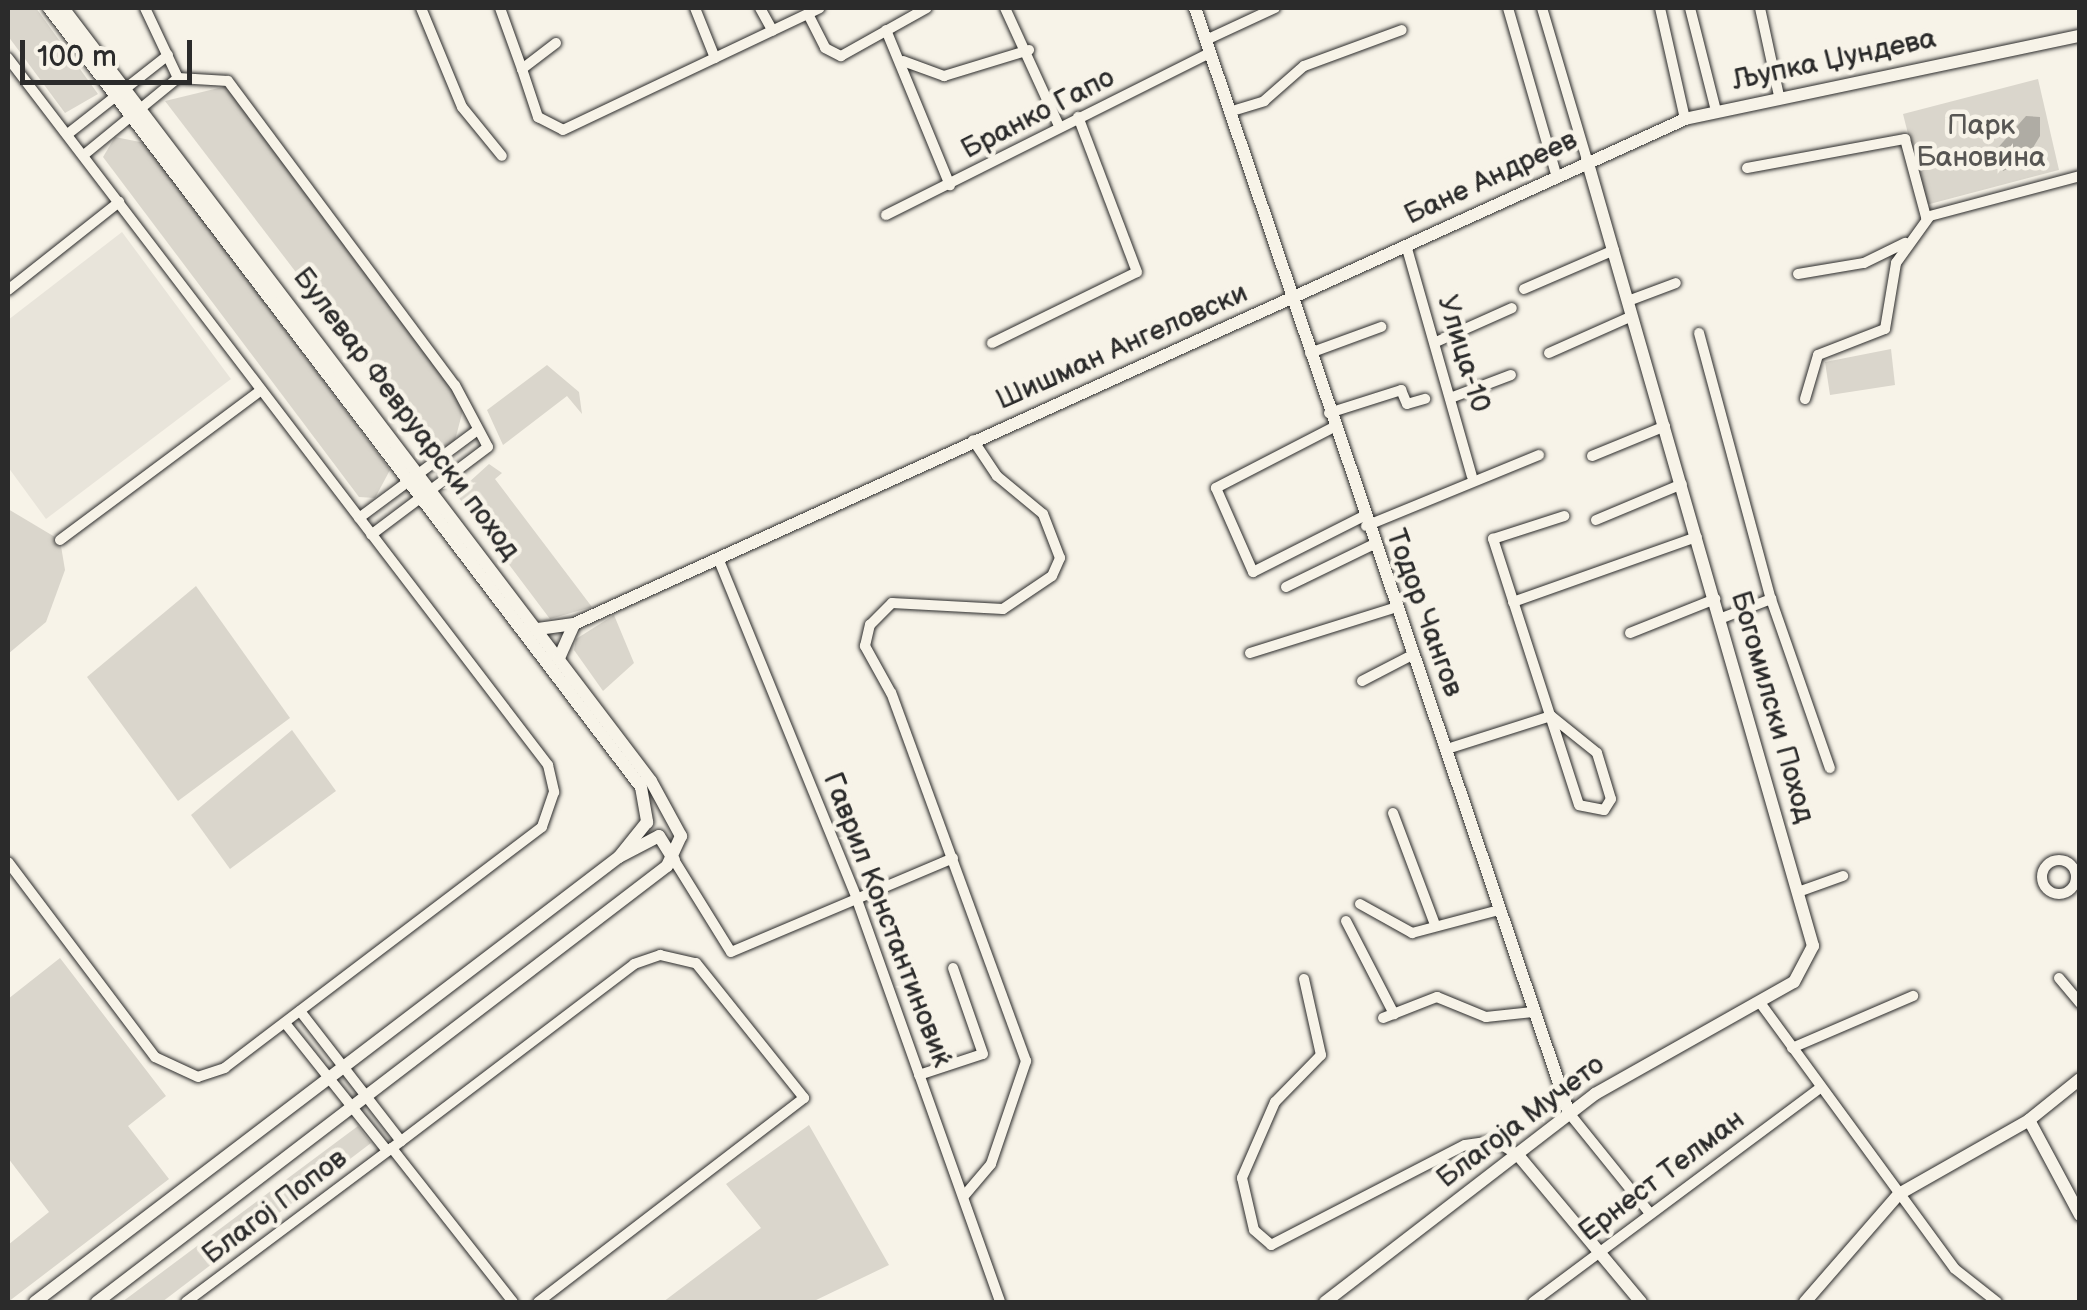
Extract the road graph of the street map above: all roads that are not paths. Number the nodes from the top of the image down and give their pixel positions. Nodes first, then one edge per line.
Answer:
1 (49, 8) edge
2 (64, 8) edge
3 (145, 8) edge
4 (420, 8) edge
5 (500, 8) edge
6 (695, 8) edge
7 (760, 8) edge
8 (820, 8) edge
9 (927, 8) edge
10 (1005, 8) edge
11 (1194, 8) edge
12 (1275, 8) edge
13 (1508, 8) edge
14 (1542, 8) edge
15 (1660, 8) edge
16 (1690, 8) edge
17 (1760, 8) edge
18 (808, 14) junction
19 (886, 30) junction
20 (1402, 30) dead end
21 (772, 32) junction
22 (2080, 36) edge
23 (556, 42) dead end
24 (1208, 47) junction
25 (169, 50) junction
26 (1030, 50) junction
27 (8, 58) edge
28 (715, 58) junction
29 (903, 61) junction
30 (522, 69) junction
31 (178, 78) junction
32 (123, 95) junction
33 (1779, 96) junction
34 (1716, 110) junction
35 (1230, 112) junction
36 (138, 113) junction
37 (1078, 117) junction
38 (1685, 119) junction
39 (1059, 126) junction
40 (69, 133) junction
41 (85, 154) junction
42 (502, 156) dead end
43 (1586, 160) junction
44 (1746, 168) dead end
45 (1556, 174) junction
46 (2080, 176) edge
47 (950, 185) junction
48 (119, 202) junction
49 (886, 215) dead end
50 (1929, 216) junction
51 (1909, 239) junction
52 (1406, 245) junction
53 (1614, 250) junction
54 (1798, 274) dead end
55 (1676, 283) dead end
56 (1524, 289) dead end
57 (8, 290) edge
58 (1292, 300) junction
59 (1628, 301) junction
60 (1512, 308) dead end
61 (1632, 316) junction
62 (1381, 327) dead end
63 (1699, 333) dead end
64 (1436, 342) junction
65 (992, 344) dead end
66 (1310, 353) junction
67 (1549, 353) dead end
68 (1512, 374) dead end
69 (261, 390) junction
70 (1453, 397) junction
71 (1805, 399) dead end
72 (1425, 400) dead end
73 (1328, 413) junction
74 (1665, 426) junction
75 (1334, 427) junction
76 (476, 431) junction
77 (972, 440) junction
78 (1539, 455) dead end
79 (1592, 456) dead end
80 (1472, 476) junction
81 (416, 479) junction
82 (1682, 484) junction
83 (427, 494) junction
84 (1564, 516) dead end
85 (359, 518) junction
86 (1596, 520) dead end
87 (1363, 522) junction
88 (371, 535) junction
89 (1697, 537) junction
90 (60, 540) dead end
91 (1372, 545) junction
92 (718, 558) junction
93 (1286, 587) dead end
94 (1716, 599) junction
95 (1772, 599) junction
96 (1514, 602) junction
97 (1396, 606) junction
98 (1722, 618) junction
99 (574, 624) junction
100 (538, 630) junction
101 (1630, 633) dead end
102 (1250, 654) dead end
103 (1414, 654) junction
104 (559, 658) junction
105 (1362, 680) dead end
106 (1551, 716) junction
107 (1446, 749) junction
108 (1830, 768) dead end
109 (1394, 813) dead end
110 (619, 857) junction
111 (952, 858) junction
112 (674, 860) junction
113 (8, 862) edge
114 (1843, 876) dead end
115 (12, 879) edge
116 (1798, 892) junction
117 (856, 897) junction
118 (1360, 904) dead end
119 (1499, 910) junction
120 (1346, 922) dead end
121 (1435, 926) junction
122 (953, 968) dead end
123 (1304, 978) dead end
124 (2059, 978) dead end
125 (1912, 996) dead end
126 (2080, 1003) edge
127 (1761, 1004) junction
128 (300, 1011) junction
129 (1533, 1012) junction
130 (285, 1022) junction
131 (1792, 1048) junction
132 (343, 1068) junction
133 (919, 1075) junction
134 (2080, 1079) edge
135 (328, 1080) junction
136 (1820, 1088) junction
137 (365, 1098) junction
138 (351, 1110) junction
139 (1568, 1113) junction
140 (2029, 1120) junction
141 (393, 1147) junction
142 (1518, 1155) junction
143 (1899, 1194) junction
144 (964, 1196) junction
145 (1649, 1212) junction
146 (2080, 1215) edge
147 (1594, 1254) junction
148 (35, 1302) edge
149 (97, 1302) edge
150 (186, 1302) edge
151 (513, 1302) edge
152 (538, 1302) edge
153 (1000, 1302) edge
154 (1325, 1302) edge
155 (1533, 1302) edge
156 (1641, 1302) edge
157 (1805, 1302) edge
158 (1997, 1302) edge

1 - 32 street, Булевар Февруарски поход
2 - 32 street, Булевар Февруарски поход
3 - 25 street
4 - 42 street
5 - 30 street
6 - 28 street
7 - 21 street
8 - 18 street
9 - 19 street
10 - 26 street
11 - 24 street, Тодор Чангов
12 - 24 street, Бранко Гапо
13 - 45 street
14 - 43 street
15 - 38 street
16 - 34 street
17 - 33 street
18 - 19 street
18 - 21 street
19 - 29 street
20 - 35 street
21 - 28 street
22 - 33 street, Љупка Џундева
23 - 30 street
24 - 35 street, Тодор Чангов
24 - 37 street, Бранко Гапо
25 - 31 street
25 - 32 street
26 - 29 street
26 - 39 street
27 - 40 street
28 - 30 street
29 - 47 street
31 - 36 street
31 - 76 street
32 - 36 street, Булевар Февруарски поход
32 - 40 street
33 - 34 street, Љупка Џундева
34 - 38 street, Бане Андреев
35 - 58 street, Тодор Чангов
36 - 41 street
36 - 81 street, Булевар Февруарски поход
37 - 39 street, Бранко Гапо
37 - 65 street
38 - 43 street, Бане Андреев
39 - 47 street, Бранко Гапо
40 - 41 street
41 - 48 street
43 - 45 street, Бане Андреев
43 - 53 street, Богомилски Поход
44 - 50 street
45 - 52 street, Бане Андреев
46 - 50 street
47 - 49 street, Бранко Гапо
48 - 57 street
48 - 69 street
50 - 51 street
51 - 54 street
51 - 71 street
52 - 58 street, Бане Андреев
52 - 64 street, Улица-10
53 - 56 street
53 - 59 street, Богомилски Поход
55 - 59 street
58 - 66 street, Тодор Чангов
58 - 77 street, Шишман Ангеловски
59 - 61 street, Богомилски Поход
60 - 64 street
61 - 67 street
61 - 74 street, Богомилски Поход
62 - 66 street
63 - 95 street
64 - 70 street, Улица-10
66 - 73 street, Тодор Чангов
68 - 70 street
69 - 85 street
69 - 90 street
70 - 80 street, Улица-10
72 - 73 street
73 - 75 street, Тодор Чангов
74 - 79 street
74 - 82 street, Богомилски Поход
75 - 87 street, Тодор Чангов
75 - 87 street
76 - 81 street
76 - 83 street
77 - 92 street
77 - 111 street
78 - 80 street
80 - 87 street
81 - 83 street, Булевар Февруарски поход
81 - 85 street
82 - 86 street
82 - 89 street, Богомилски Поход
83 - 88 street
83 - 100 street, Булевар Февруарски поход
83 - 110 street, Булевар Февруарски поход
84 - 96 street
85 - 88 street
87 - 91 street, Тодор Чангов
88 - 128 street
89 - 94 street, Богомилски Поход
89 - 96 street
91 - 93 street
91 - 97 street, Тодор Чангов
92 - 99 street
92 - 117 street, Гаврил Константиновиќ
94 - 98 street, Богомилски Поход
94 - 101 street
95 - 98 street
95 - 108 street
96 - 106 street
97 - 102 street
97 - 103 street, Тодор Чангов
98 - 116 street, Богомилски Поход
99 - 100 street
99 - 104 street
100 - 104 street, Булевар Февруарски поход
103 - 105 street
103 - 107 street, Тодор Чангов
104 - 112 street, Булевар Февруарски поход
106 - 106 street
106 - 107 street
107 - 119 street, Тодор Чангов
109 - 121 street
110 - 112 street
110 - 132 street
111 - 117 street
111 - 144 street
112 - 117 street
112 - 137 street
113 - 115 street
114 - 116 street
115 - 130 street
116 - 127 street, Богомилски Поход
117 - 133 street, Гаврил Константиновиќ
118 - 121 street
119 - 121 street
119 - 129 street, Тодор Чангов
120 - 129 street
122 - 133 street
123 - 142 street
124 - 126 street
125 - 131 street
127 - 131 street
127 - 139 street, Благоја Мучето
128 - 130 street
128 - 132 street
129 - 139 street, Тодор Чангов
130 - 135 street
131 - 136 street
132 - 135 street
132 - 137 street
133 - 144 street, Гаврил Константиновиќ
134 - 140 street
135 - 138 street
135 - 148 street
136 - 143 street
136 - 145 street, Ернест Телман
137 - 138 street
137 - 141 street
138 - 141 street
138 - 149 street
139 - 142 street, Благоја Мучето
139 - 145 street, Тодор Чангов
140 - 143 street
140 - 146 street
141 - 150 street, Благој Попов
141 - 151 street
141 - 152 street
142 - 147 street
142 - 154 street, Благоја Мучето
143 - 157 street
143 - 158 street
144 - 153 street, Гаврил Константиновиќ
145 - 147 street, Ернест Телман
147 - 155 street, Ернест Телман
147 - 156 street

